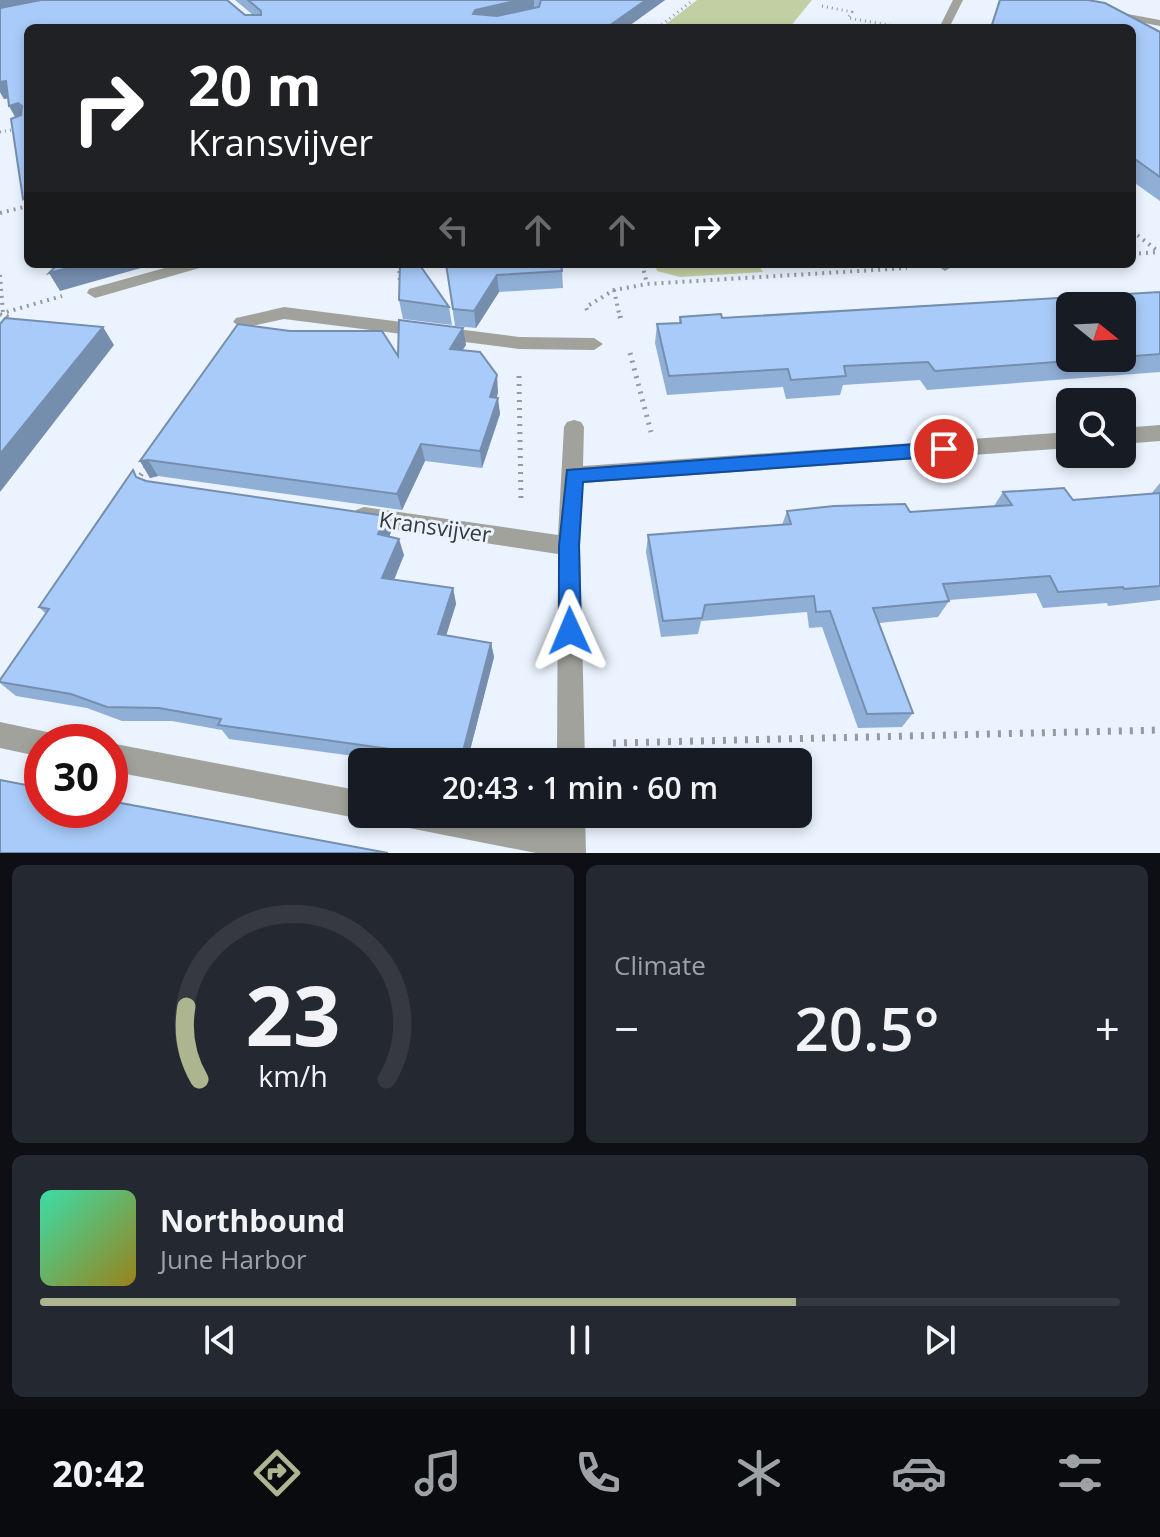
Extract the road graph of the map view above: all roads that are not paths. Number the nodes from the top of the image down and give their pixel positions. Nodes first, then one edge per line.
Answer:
1 (958, 0) edge
2 (1087, 10) edge
3 (1160, 23) edge
4 (946, 24) edge
5 (183, 268) edge
6 (95, 293) road end
7 (242, 322) edge
8 (594, 344) dead end
9 (574, 427) dead end
10 (1160, 433) edge
11 (1136, 435) edge
12 (1056, 441) edge
13 (574, 475) junction
14 (347, 514) edge
15 (569, 546) junction
16 (0, 735) edge
17 (24, 740) edge
18 (572, 748) edge
19 (128, 760) edge
20 (348, 802) edge
21 (474, 828) edge
22 (571, 828) edge
23 (571, 849) edge

1 - 4 street
2 - 3 street
5 - 6 street
7 - 8 street
9 - 13 street
10 - 11 street
12 - 13 street
13 - 15 street
14 - 15 street, Kransvijver
15 - 18 street
16 - 17 street
19 - 20 street
21 - 23 street
22 - 23 street

